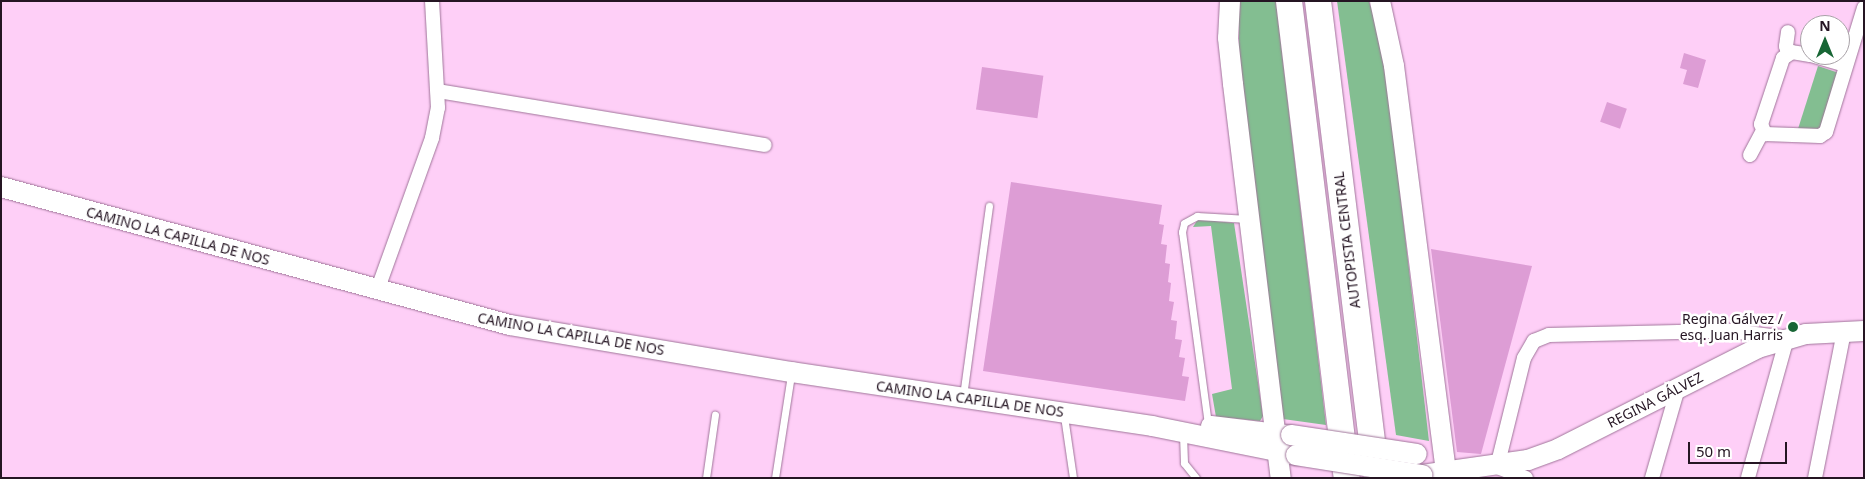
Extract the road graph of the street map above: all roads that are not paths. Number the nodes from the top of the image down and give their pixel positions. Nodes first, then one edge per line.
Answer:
1 (432, 1) edge
2 (1230, 1) edge
3 (1289, 1) edge
4 (1318, 1) edge
5 (1380, 1) edge
6 (1864, 8) edge
7 (1788, 32) dead end
8 (1850, 50) edge
9 (1788, 53) junction
10 (1800, 54) edge
11 (1845, 65) edge
12 (438, 91) junction
13 (1762, 132) junction
14 (765, 145) dead end
15 (1750, 155) dead end
16 (1, 187) edge
17 (989, 206) dead end
18 (1248, 219) junction
19 (377, 291) junction
20 (1844, 331) junction
21 (1864, 331) edge
22 (1787, 338) junction
23 (792, 372) junction
24 (1678, 388) junction
25 (962, 398) junction
26 (1064, 413) junction
27 (715, 415) dead end
28 (1152, 426) junction
29 (1208, 426) junction
30 (1183, 433) junction
31 (1285, 444) junction
32 (1497, 467) junction
33 (1447, 474) edge
34 (706, 478) edge
35 (775, 478) edge
36 (1073, 478) edge
37 (1196, 478) edge
38 (1281, 478) edge
39 (1347, 478) edge
40 (1376, 478) edge
41 (1526, 478) edge
42 (1652, 478) edge
43 (1748, 478) edge
44 (1815, 478) edge

1 - 12 street
2 - 18 main road
3 - 39 highway
4 - 40 highway, AUTOPISTA CENTRAL
5 - 33 main road
6 - 8 street
7 - 9 street
9 - 10 street
9 - 13 street
11 - 13 street
12 - 14 street
12 - 19 street
13 - 15 street
16 - 19 main road, CAMINO LA CAPILLA DE NOS
17 - 25 lane
18 - 29 lane
18 - 31 main road
19 - 23 main road, CAMINO LA CAPILLA DE NOS
20 - 21 main road, REGINA GÁLVEZ
20 - 22 main road, REGINA GÁLVEZ
20 - 44 street
22 - 24 main road, REGINA GÁLVEZ
22 - 32 street
22 - 43 street
23 - 25 main road, CAMINO LA CAPILLA DE NOS
23 - 35 lane
24 - 32 main road, REGINA GÁLVEZ
24 - 42 street
25 - 26 main road, CAMINO LA CAPILLA DE NOS
26 - 28 main road, CAMINO LA CAPILLA DE NOS
26 - 36 lane
27 - 34 lane
28 - 29 main road, CAMINO LA CAPILLA DE NOS
28 - 30 main road, CAMINO LA CAPILLA DE NOS
29 - 31 main road, CAMINO LA CAPILLA DE NOS
30 - 31 main road, CAMINO LA CAPILLA DE NOS
30 - 37 lane
31 - 33 main road, REGINA GÁLVEZ, bridge
31 - 33 main road, bridge
31 - 38 main road
32 - 33 main road, REGINA GÁLVEZ
32 - 41 street

